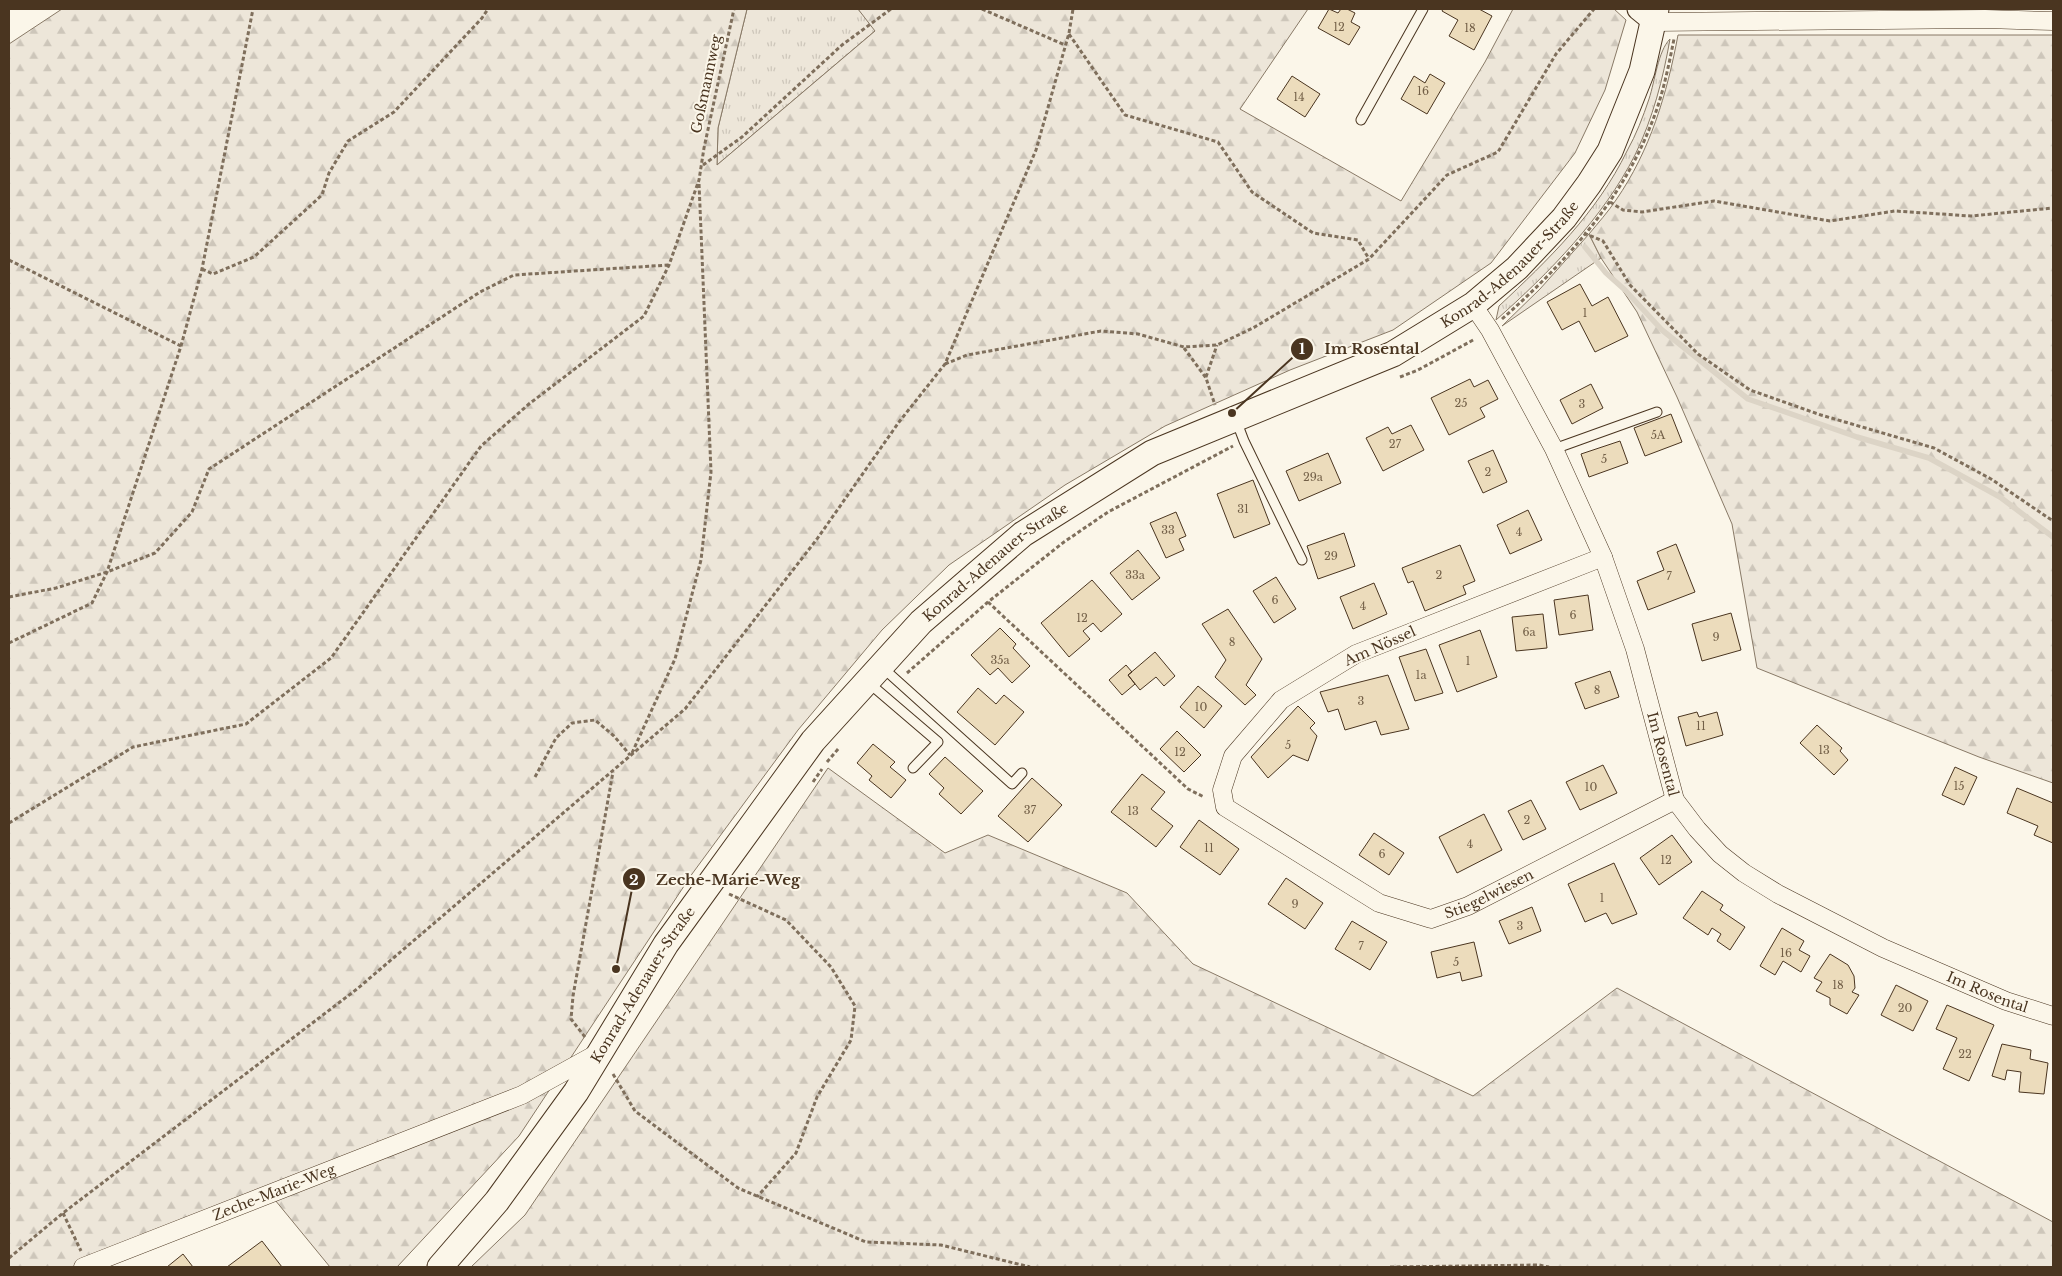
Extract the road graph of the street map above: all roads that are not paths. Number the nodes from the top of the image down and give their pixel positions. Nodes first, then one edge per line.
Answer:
1 (1423, 9) edge
2 (1656, 15) edge
3 (2053, 21) edge
4 (1361, 120) dead end
5 (1474, 305) junction
6 (1657, 412) dead end
7 (1233, 428) junction
8 (1554, 449) junction
9 (1603, 557) junction
10 (1302, 560) dead end
11 (881, 677) junction
12 (913, 768) dead end
13 (1022, 773) dead end
14 (1675, 800) junction
15 (1225, 807) joint
16 (2053, 1016) edge
17 (606, 1062) junction
18 (85, 1266) edge
19 (440, 1267) edge

1 - 4 lane
2 - 3 street
2 - 5 main road, Konrad-Adenauer-Straße
5 - 7 main road, Konrad-Adenauer-Straße
5 - 8 street, Im Rosental
6 - 8 lane
7 - 10 lane
7 - 11 main road, Konrad-Adenauer-Straße
8 - 9 street, Im Rosental
9 - 14 street, Im Rosental
9 - 15 street, Am Nössel
11 - 12 lane
11 - 13 lane
11 - 17 main road, Konrad-Adenauer-Straße
14 - 15 street, Stiegelwiesen
14 - 16 street, Im Rosental
17 - 18 street, Zeche-Marie-Weg
17 - 19 main road, Konrad-Adenauer-Straße

